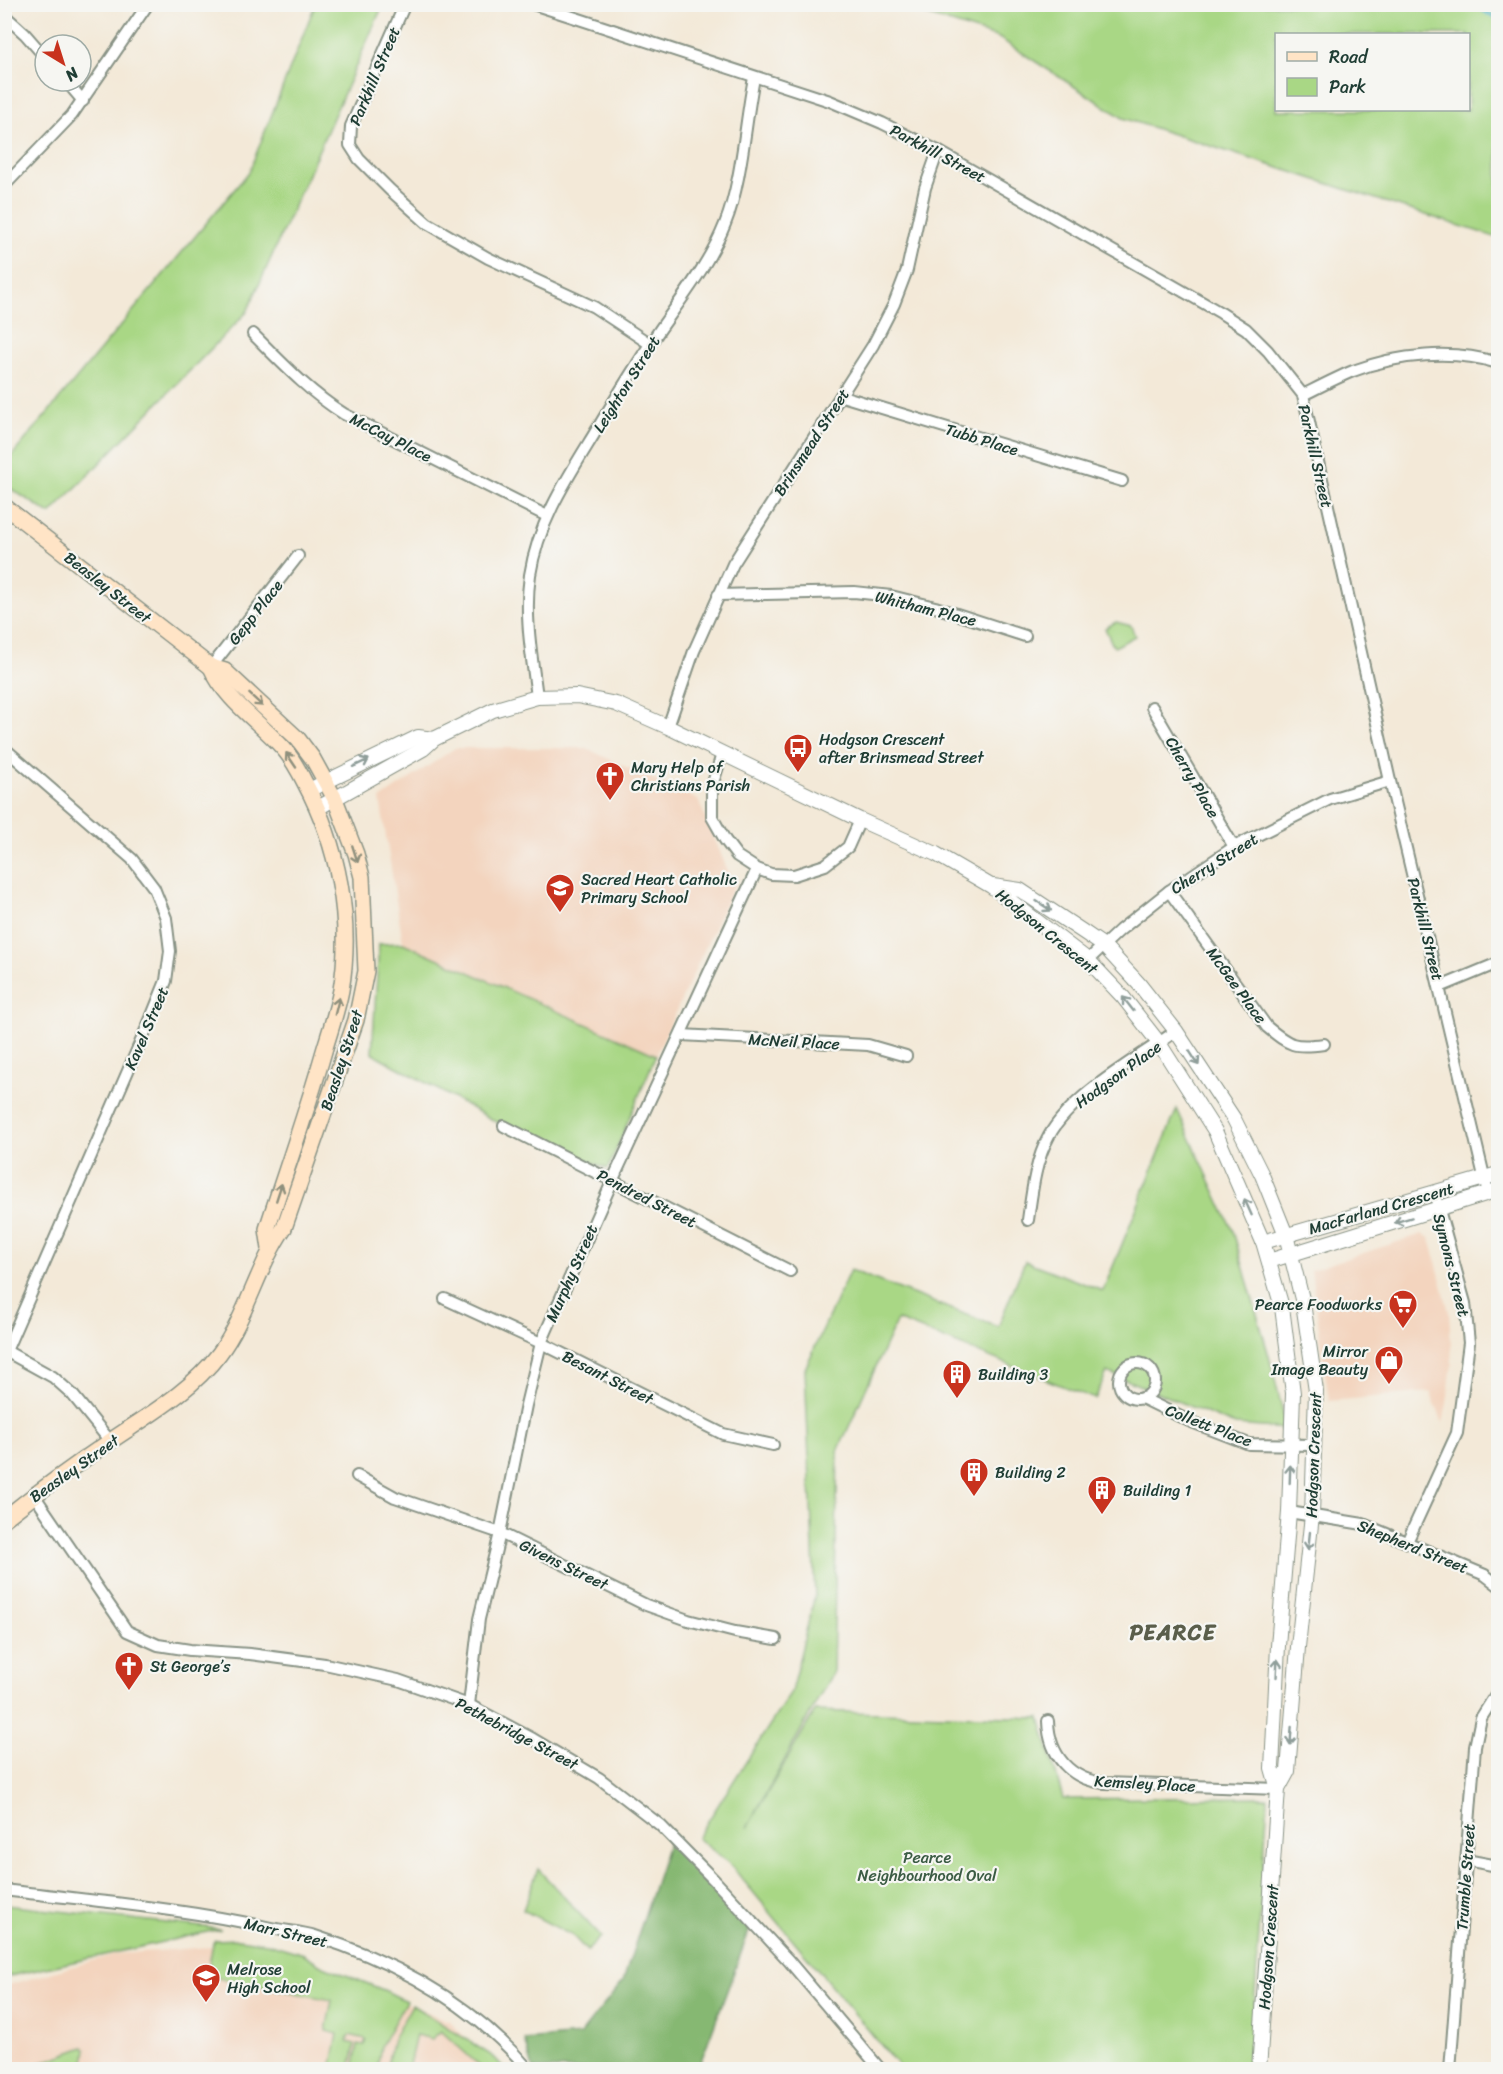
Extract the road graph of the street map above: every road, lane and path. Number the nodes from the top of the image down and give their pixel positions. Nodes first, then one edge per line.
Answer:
1 (148, 4) edge
2 (405, 4) edge
3 (533, 4) edge
4 (4, 15) edge
5 (33, 43) edge
6 (754, 78) junction
7 (76, 93) edge
8 (83, 101) junction
9 (938, 151) junction
10 (4, 186) edge
11 (253, 334) dead end
12 (650, 344) junction
13 (1498, 363) edge
14 (1303, 395) junction
15 (842, 396) junction
16 (1122, 481) dead end
17 (4, 506) edge
18 (547, 516) junction
19 (298, 556) dead end
20 (718, 595) junction
21 (1025, 636) dead end
22 (211, 668) junction
23 (537, 697) junction
24 (1152, 707) dead end
25 (668, 727) junction
26 (434, 739) junction
27 (4, 748) edge
28 (723, 754) junction
29 (325, 781) junction
30 (1390, 781) junction
31 (309, 790) junction
32 (335, 799) junction
33 (318, 808) junction
34 (860, 820) junction
35 (1234, 847) junction
36 (757, 869) junction
37 (991, 886) junction
38 (1169, 891) junction
39 (1104, 946) junction
40 (1088, 960) junction
41 (1498, 963) edge
42 (1440, 987) junction
43 (1176, 1031) junction
44 (681, 1035) junction
45 (1159, 1044) junction
46 (1324, 1044) dead end
47 (906, 1056) dead end
48 (504, 1126) dead end
49 (1498, 1174) edge
50 (1484, 1178) junction
51 (613, 1179) junction
52 (1493, 1191) edge
53 (1434, 1192) junction
54 (1438, 1209) junction
55 (1028, 1220) dead end
56 (1286, 1235) junction
57 (1263, 1242) junction
58 (270, 1249) junction
59 (1292, 1254) junction
60 (1269, 1262) junction
61 (790, 1271) dead end
62 (445, 1299) dead end
63 (541, 1343) junction
64 (5, 1350) edge
65 (1142, 1398) dead end
66 (110, 1441) junction
67 (773, 1445) dead end
68 (1292, 1445) junction
69 (1315, 1445) junction
70 (357, 1476) dead end
71 (34, 1495) junction
72 (1289, 1512) junction
73 (1312, 1515) junction
74 (4, 1519) edge
75 (500, 1533) junction
76 (1407, 1542) junction
77 (1498, 1585) edge
78 (776, 1639) dead end
79 (1498, 1691) edge
80 (469, 1705) junction
81 (1048, 1721) dead end
82 (1278, 1789) junction
83 (1466, 1860) junction
84 (1498, 1866) edge
85 (4, 1890) edge
86 (529, 2070) edge
87 (881, 2070) edge
88 (1259, 2070) edge
89 (1450, 2070) edge

1 - 8 street
2 - 12 street, Parkhill Street
3 - 6 street, Parkhill Street
4 - 5 street
6 - 9 street, Parkhill Street
6 - 12 street, Leighton Street
7 - 8 street
8 - 10 street
9 - 14 street, Parkhill Street
9 - 15 street, Brinsmead Street
11 - 18 street, McCay Place
12 - 18 street, Leighton Street
13 - 14 street
14 - 30 street, Parkhill Street
15 - 16 street, Tubb Place
15 - 20 street, Brinsmead Street
17 - 22 main road, Beasley Street
18 - 23 street, Leighton Street
19 - 22 street, Gepp Place
20 - 21 street, Whitham Place
20 - 25 street, Brinsmead Street
22 -> 29 main road, Beasley Street
31 -> 22 main road, Beasley Street
23 - 25 street, Hodgson Crescent
23 - 26 street, Hodgson Crescent
24 - 35 street, Cherry Place
25 - 28 street, Hodgson Crescent
29 -> 26 street, Hodgson Crescent
26 - 32 street, Hodgson Crescent
27 - 64 street, Kavel Street
28 - 34 street, Hodgson Crescent
28 - 36 street
29 - 31 street, Hodgson Crescent
29 - 32 main road, Beasley Street
30 - 35 street, Cherry Street
30 - 42 street, Parkhill Street
31 - 33 main road, Beasley Street
32 - 33 street, Hodgson Crescent
32 -> 58 main road, Beasley Street
58 -> 33 main road, Beasley Street
34 - 36 street
34 - 37 street, Hodgson Crescent
35 - 38 street, Cherry Street
36 - 44 street, Murphy Street
37 -> 39 street, Hodgson Crescent
37 - 40 street, Hodgson Crescent
38 - 39 street, Cherry Street
38 - 46 street, McGee Place
39 - 40 street, Cherry Street
39 - 43 street, Hodgson Crescent
45 -> 40 street, Hodgson Crescent
41 - 42 street
42 - 50 street, Parkhill Street
43 - 45 street, Hodgson Place
43 -> 56 street, Hodgson Crescent
44 - 47 street, McNeil Place
44 - 51 street, Murphy Street
45 - 55 street, Hodgson Place
57 -> 45 street, Hodgson Crescent
48 - 51 street, Pendred Street
49 - 50 street, MacFarland Crescent
50 - 52 street, Parkhill Street
50 - 53 street, MacFarland Crescent
51 - 61 street, Pendred Street
51 - 63 street, Murphy Street
52 - 54 street, MacFarland Crescent
53 - 54 street, Symons Street
53 - 56 street, MacFarland Crescent
54 -> 59 street, MacFarland Crescent
54 - 76 street, Symons Street
56 - 57 street, MacFarland Crescent
56 - 59 street, Hodgson Crescent
57 - 60 street, Hodgson Crescent
58 - 66 main road, Beasley Street
59 - 60 street, MacFarland Crescent
59 - 69 street, Hodgson Crescent
60 - 68 street, Hodgson Crescent
62 - 63 street, Besant Street
63 - 67 street, Besant Street
63 - 75 street, Murphy Street
64 - 66 street
65 - 68 street, Collett Place
66 - 71 main road, Beasley Street
68 - 69 street, Collett Place
72 -> 68 street, Hodgson Crescent
69 - 73 street, Hodgson Crescent
70 - 75 street, Givens Street
71 - 74 main road, Beasley Street
71 - 80 street, Pethebridge Street
72 - 73 street, Shepherd Street
82 -> 72 street, Hodgson Crescent
73 - 76 street, Shepherd Street
73 -> 82 street, Hodgson Crescent
75 - 78 street, Givens Street
75 - 80 street, Murphy Street
76 - 77 street, Shepherd Street
79 - 83 street, Trumble Street
80 - 87 street, Pethebridge Street
81 - 82 street, Kemsley Place
82 - 88 street, Hodgson Crescent
83 - 84 street
83 - 89 street, Trumble Street
85 - 86 street, Marr Street

